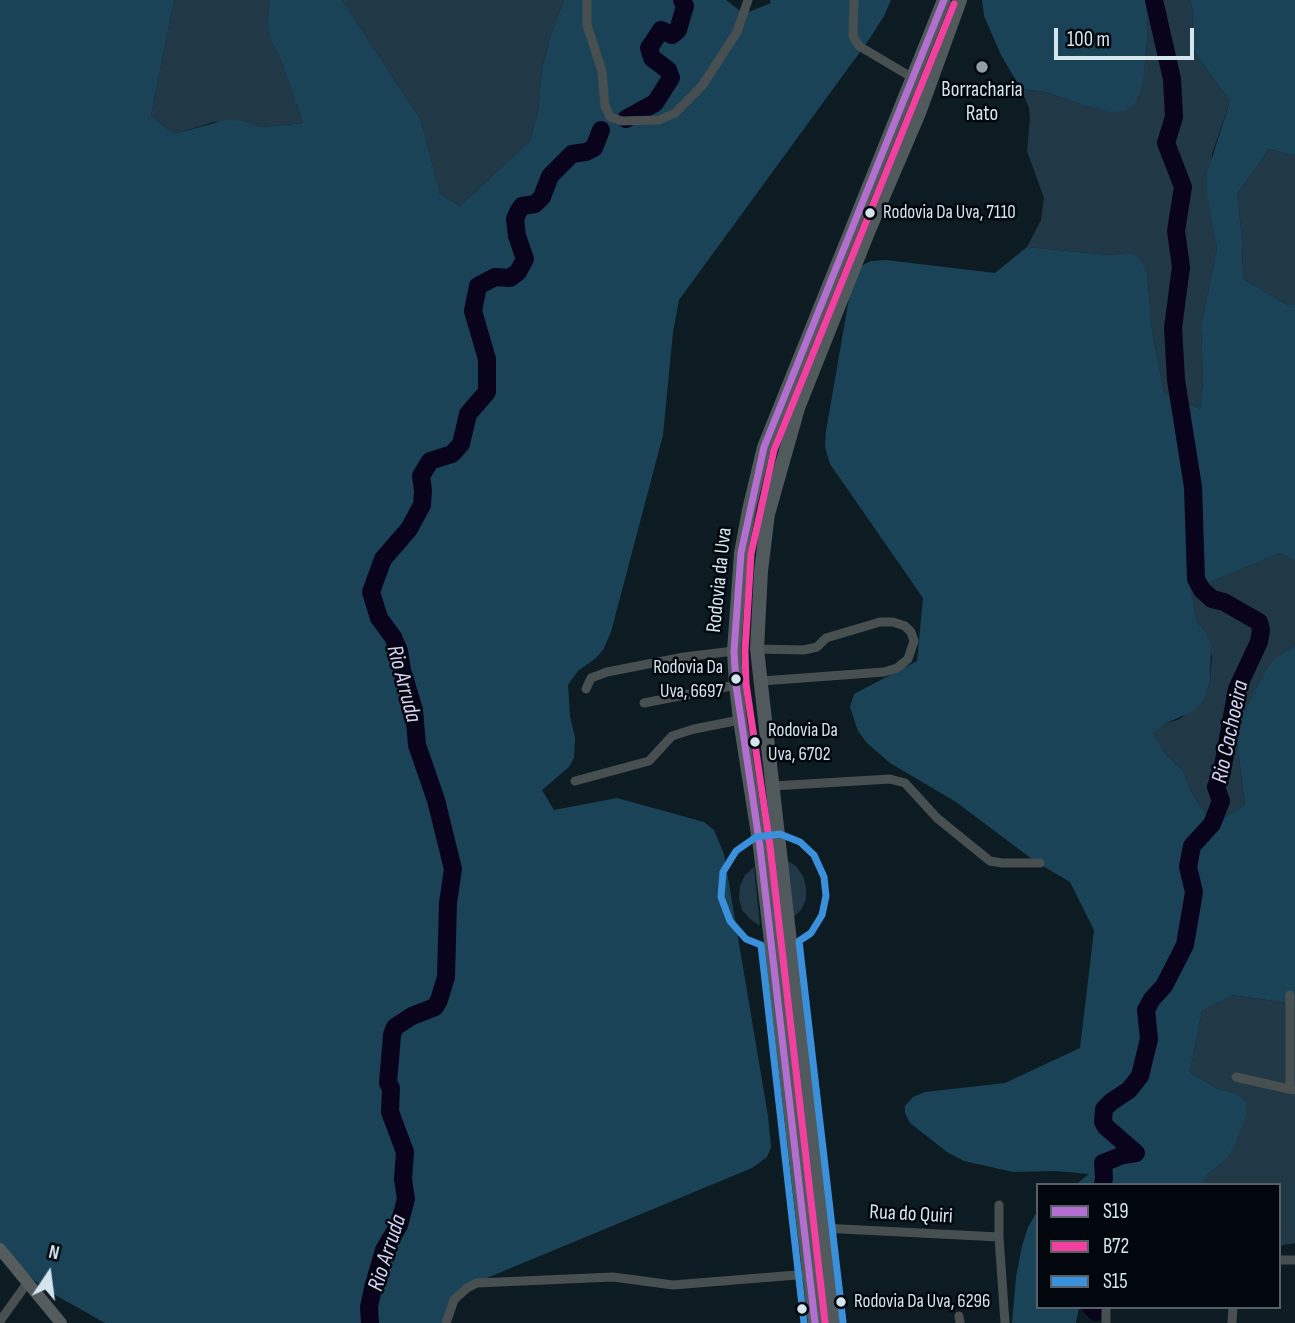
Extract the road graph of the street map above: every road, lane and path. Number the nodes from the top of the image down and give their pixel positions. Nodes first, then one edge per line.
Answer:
1 (587, 0) edge
2 (748, 0) edge
3 (854, 0) edge
4 (944, 0) edge
5 (960, 0) edge
6 (913, 78) junction
7 (757, 649) junction
8 (734, 651) junction
9 (762, 681) junction
10 (736, 685) junction
11 (586, 690) dead end
12 (644, 704) dead end
13 (740, 720) junction
14 (575, 782) dead end
15 (772, 786) junction
16 (1040, 863) dead end
17 (1290, 995) dead end
18 (1236, 1077) dead end
19 (1293, 1090) edge
20 (999, 1205) dead end
21 (822, 1228) junction
22 (999, 1237) junction
23 (0, 1249) edge
24 (809, 1274) junction
25 (29, 1282) junction
26 (0, 1321) edge
27 (61, 1323) edge
28 (446, 1323) edge
29 (815, 1323) edge
30 (832, 1323) edge
31 (1005, 1323) edge

1 - 2 street
3 - 6 street
4 - 6 main road, Rodovia da Uva
5 - 7 main road, Rodovia da Uva
6 - 8 main road, Rodovia da Uva
7 - 9 main road, Rodovia da Uva
7 - 9 street
8 - 10 main road, Rodovia da Uva
8 - 11 street
9 - 15 main road, Rodovia da Uva
10 - 12 street
10 - 13 main road, Rodovia da Uva
13 - 14 street
13 - 24 main road, Rodovia da Uva
15 - 16 street
15 - 21 main road, Rodovia da Uva
17 - 19 street
18 - 19 street
20 - 22 street
21 - 22 street, Rua do Quiri
21 - 30 main road, Rodovia da Uva
22 - 31 street
23 - 25 street
24 - 28 street
24 - 29 main road, Rodovia da Uva
25 - 26 street
25 - 27 street

